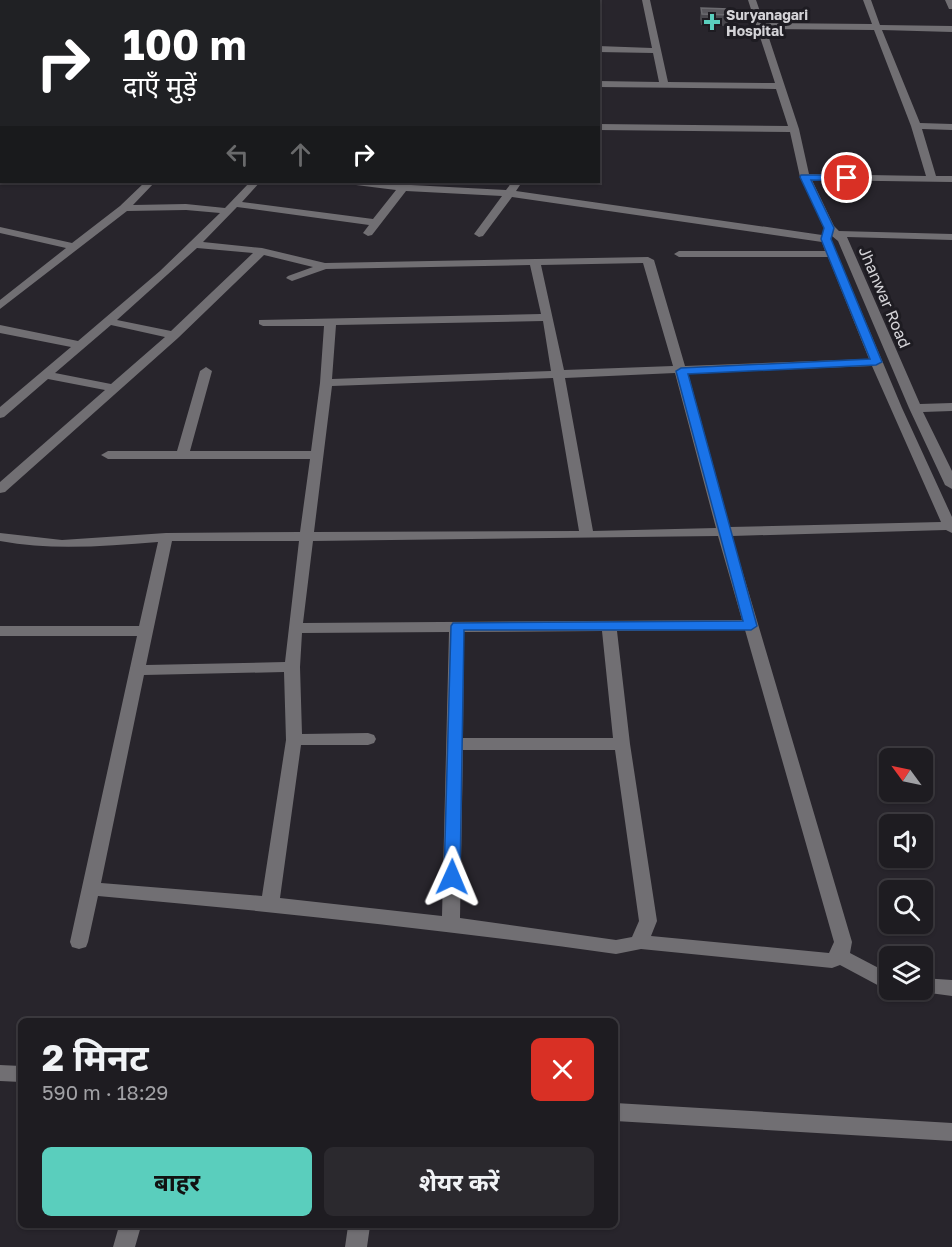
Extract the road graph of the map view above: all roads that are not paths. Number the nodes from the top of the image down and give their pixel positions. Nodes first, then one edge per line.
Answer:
1 (646, 0) edge
2 (752, 0) edge
3 (867, 0) edge
4 (949, 0) edge
5 (952, 7) edge
6 (761, 26) junction
7 (878, 27) junction
8 (952, 29) edge
9 (600, 49) edge
10 (657, 51) junction
11 (600, 84) edge
12 (664, 84) junction
13 (780, 86) junction
14 (916, 126) junction
15 (600, 127) edge
16 (952, 127) edge
17 (794, 129) junction
18 (805, 177) junction
19 (932, 178) junction
20 (952, 179) edge
21 (149, 183) edge
22 (254, 183) edge
23 (373, 183) edge
24 (516, 183) edge
25 (406, 185) edge
26 (508, 193) junction
27 (124, 208) junction
28 (231, 208) junction
29 (376, 223) junction
30 (0, 230) edge
31 (368, 232) dead end
32 (479, 234) dead end
33 (831, 234) junction
34 (952, 237) edge
35 (193, 244) junction
36 (74, 247) junction
37 (262, 252) junction
38 (679, 254) dead end
39 (832, 254) junction
40 (535, 262) junction
41 (325, 266) junction
42 (292, 278) dead end
43 (5, 296) edge
44 (0, 306) edge
45 (548, 317) junction
46 (107, 321) junction
47 (263, 322) dead end
48 (330, 322) junction
49 (0, 329) edge
50 (174, 335) junction
51 (79, 345) junction
52 (876, 362) junction
53 (206, 371) dead end
54 (681, 371) junction
55 (45, 375) junction
56 (557, 375) junction
57 (326, 383) junction
58 (114, 388) junction
59 (952, 407) edge
60 (915, 408) junction
61 (2, 410) edge
62 (108, 455) dead end
63 (182, 455) junction
64 (317, 456) junction
65 (952, 485) edge
66 (0, 489) edge
67 (946, 509) edge
68 (951, 528) edge
69 (724, 532) junction
70 (587, 534) junction
71 (306, 536) junction
72 (0, 537) edge
73 (166, 537) junction
74 (609, 625) junction
75 (458, 626) junction
76 (751, 626) junction
77 (295, 627) junction
78 (146, 631) junction
79 (0, 632) edge
80 (292, 668) junction
81 (138, 670) junction
82 (368, 739) dead end
83 (294, 740) junction
84 (455, 744) junction
85 (622, 744) junction
86 (91, 889) junction
87 (270, 904) junction
88 (451, 924) junction
89 (79, 942) dead end
90 (639, 942) junction
91 (840, 956) junction
92 (879, 977) edge
93 (933, 987) edge
94 (952, 988) edge
95 (0, 1073) edge
96 (18, 1074) edge
97 (618, 1112) edge
98 (952, 1132) edge
99 (129, 1228) edge
100 (360, 1228) edge
101 (124, 1247) edge
102 (356, 1247) edge

1 - 10 street
2 - 6 street
3 - 7 street
4 - 5 street
6 - 7 street
6 - 13 street
7 - 8 street
7 - 14 street
9 - 10 street
10 - 12 street
11 - 12 street
12 - 13 street
13 - 17 street
14 - 16 street
14 - 19 street
15 - 17 street
17 - 18 street
18 - 19 street
18 - 33 street
19 - 20 street
21 - 27 street
22 - 28 street
23 - 25 street
24 - 26 street
25 - 26 street
25 - 29 street
26 - 32 street
26 - 33 street
27 - 28 street
27 - 36 street
28 - 29 street
28 - 35 street
29 - 31 street
30 - 36 street
33 - 34 street
33 - 39 street, Jhanwar Road
33 - 60 street, Jhanwar Road
35 - 37 street
35 - 46 street
36 - 43 street
37 - 41 street
37 - 50 street
38 - 39 street
39 - 52 street, Jhanwar Road
40 - 41 street
40 - 45 street
40 - 54 street
41 - 42 street
43 - 44 street
45 - 48 street
45 - 56 street
46 - 50 street
46 - 51 street
47 - 48 street
48 - 57 street
49 - 51 street
50 - 58 street
51 - 55 street
52 - 54 street
52 - 67 street, Jhanwar Road
53 - 63 street
54 - 56 street
54 - 69 street
55 - 58 street
55 - 61 street
56 - 57 street
56 - 70 street
57 - 64 street
58 - 66 street
59 - 60 street
60 - 65 street, Jhanwar Road
62 - 63 street
63 - 64 street
64 - 71 street
67 - 68 street, Jhanwar Road
68 - 69 street
69 - 70 street
69 - 76 street
70 - 71 street
71 - 73 street
71 - 77 street
72 - 73 street
73 - 78 street
74 - 75 street
74 - 76 street
74 - 85 street
75 - 77 street
75 - 84 street
76 - 91 street
77 - 80 street
78 - 79 street
78 - 81 street
80 - 81 street
80 - 83 street
81 - 86 street
82 - 83 street
83 - 87 street
84 - 85 street
84 - 88 street
85 - 90 street
86 - 87 street
86 - 89 street
87 - 88 street
88 - 90 street
90 - 91 street
91 - 92 street
93 - 94 street
95 - 96 street
97 - 98 street
99 - 101 street
100 - 102 street

